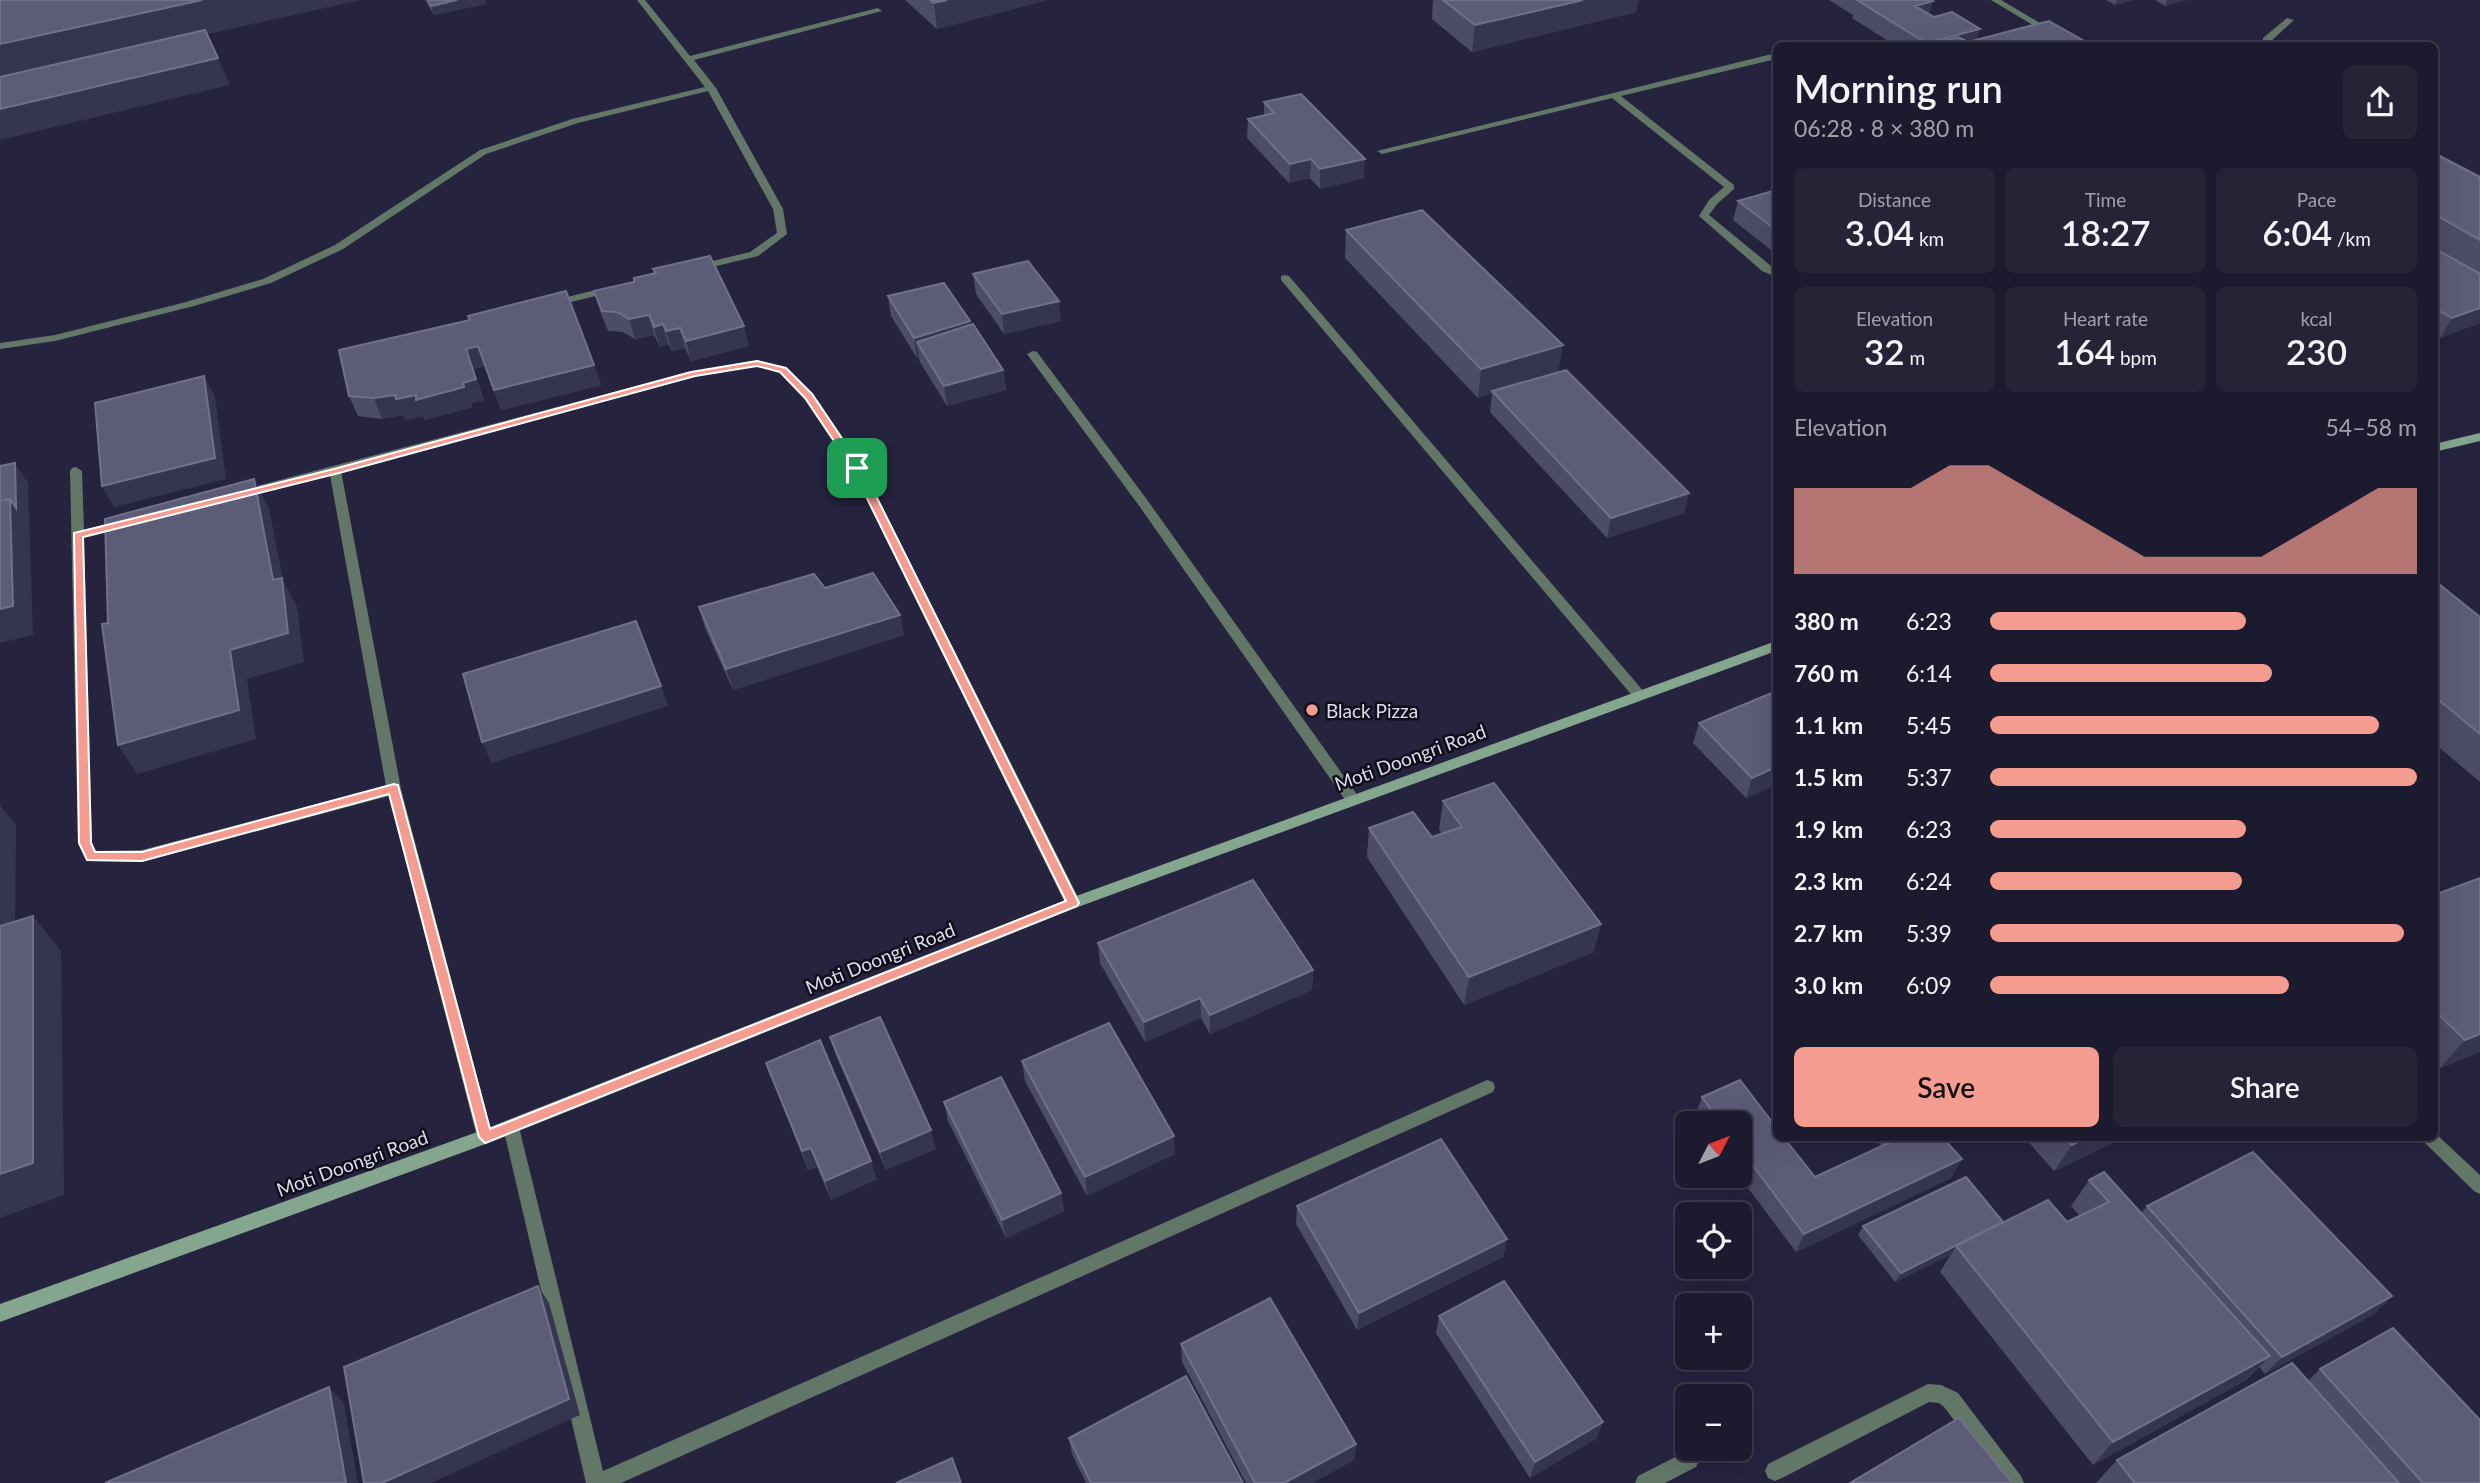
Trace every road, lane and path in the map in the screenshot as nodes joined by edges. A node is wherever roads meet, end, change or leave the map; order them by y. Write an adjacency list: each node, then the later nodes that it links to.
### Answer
1 (641, 0): 8 (street)
2 (1995, 0): 5 (street)
3 (878, 11): 8 (street)
4 (2290, 20): 6 (street)
5 (2046, 29)
6 (2266, 42)
7 (1773, 57): 10 (street)
8 (687, 59): 9 (street)
9 (711, 88): 12 (street); 17 (street)
10 (1614, 95): 11 (street); 13 (street)
11 (1382, 151)
12 (687, 271)
13 (1773, 272)
14 (1285, 278): 27 (street)
15 (621, 287): 16 (street)
16 (567, 300)
17 (0, 346)
18 (1033, 354): 29 (street)
19 (2480, 437): 20 (street)
20 (2438, 447)
21 (76, 471): 25 (street)
22 (335, 471): 23 (street); 28 (street); 30 (street)
23 (227, 498)
24 (132, 522): 25 (street)
25 (78, 535): 28 (street)
26 (1773, 647): 27 (street, Moti Doongri Road)
27 (1640, 696): 29 (street, Moti Doongri Road)
28 (394, 789): 33 (street)
29 (1353, 800): 30 (street, Moti Doongri Road)
30 (1073, 903): 32 (street, Moti Doongri Road)
31 (1487, 1087): 39 (street)
32 (511, 1127): 33 (street, Moti Doongri Road); 39 (street)
33 (485, 1137): 36 (street, Moti Doongri Road)
34 (2434, 1141): 35 (street)
35 (2480, 1186)
36 (0, 1313)
37 (1687, 1461): 40 (street)
38 (1775, 1471): 41 (street)
39 (598, 1483)
40 (1645, 1483)
41 (2014, 1483)

